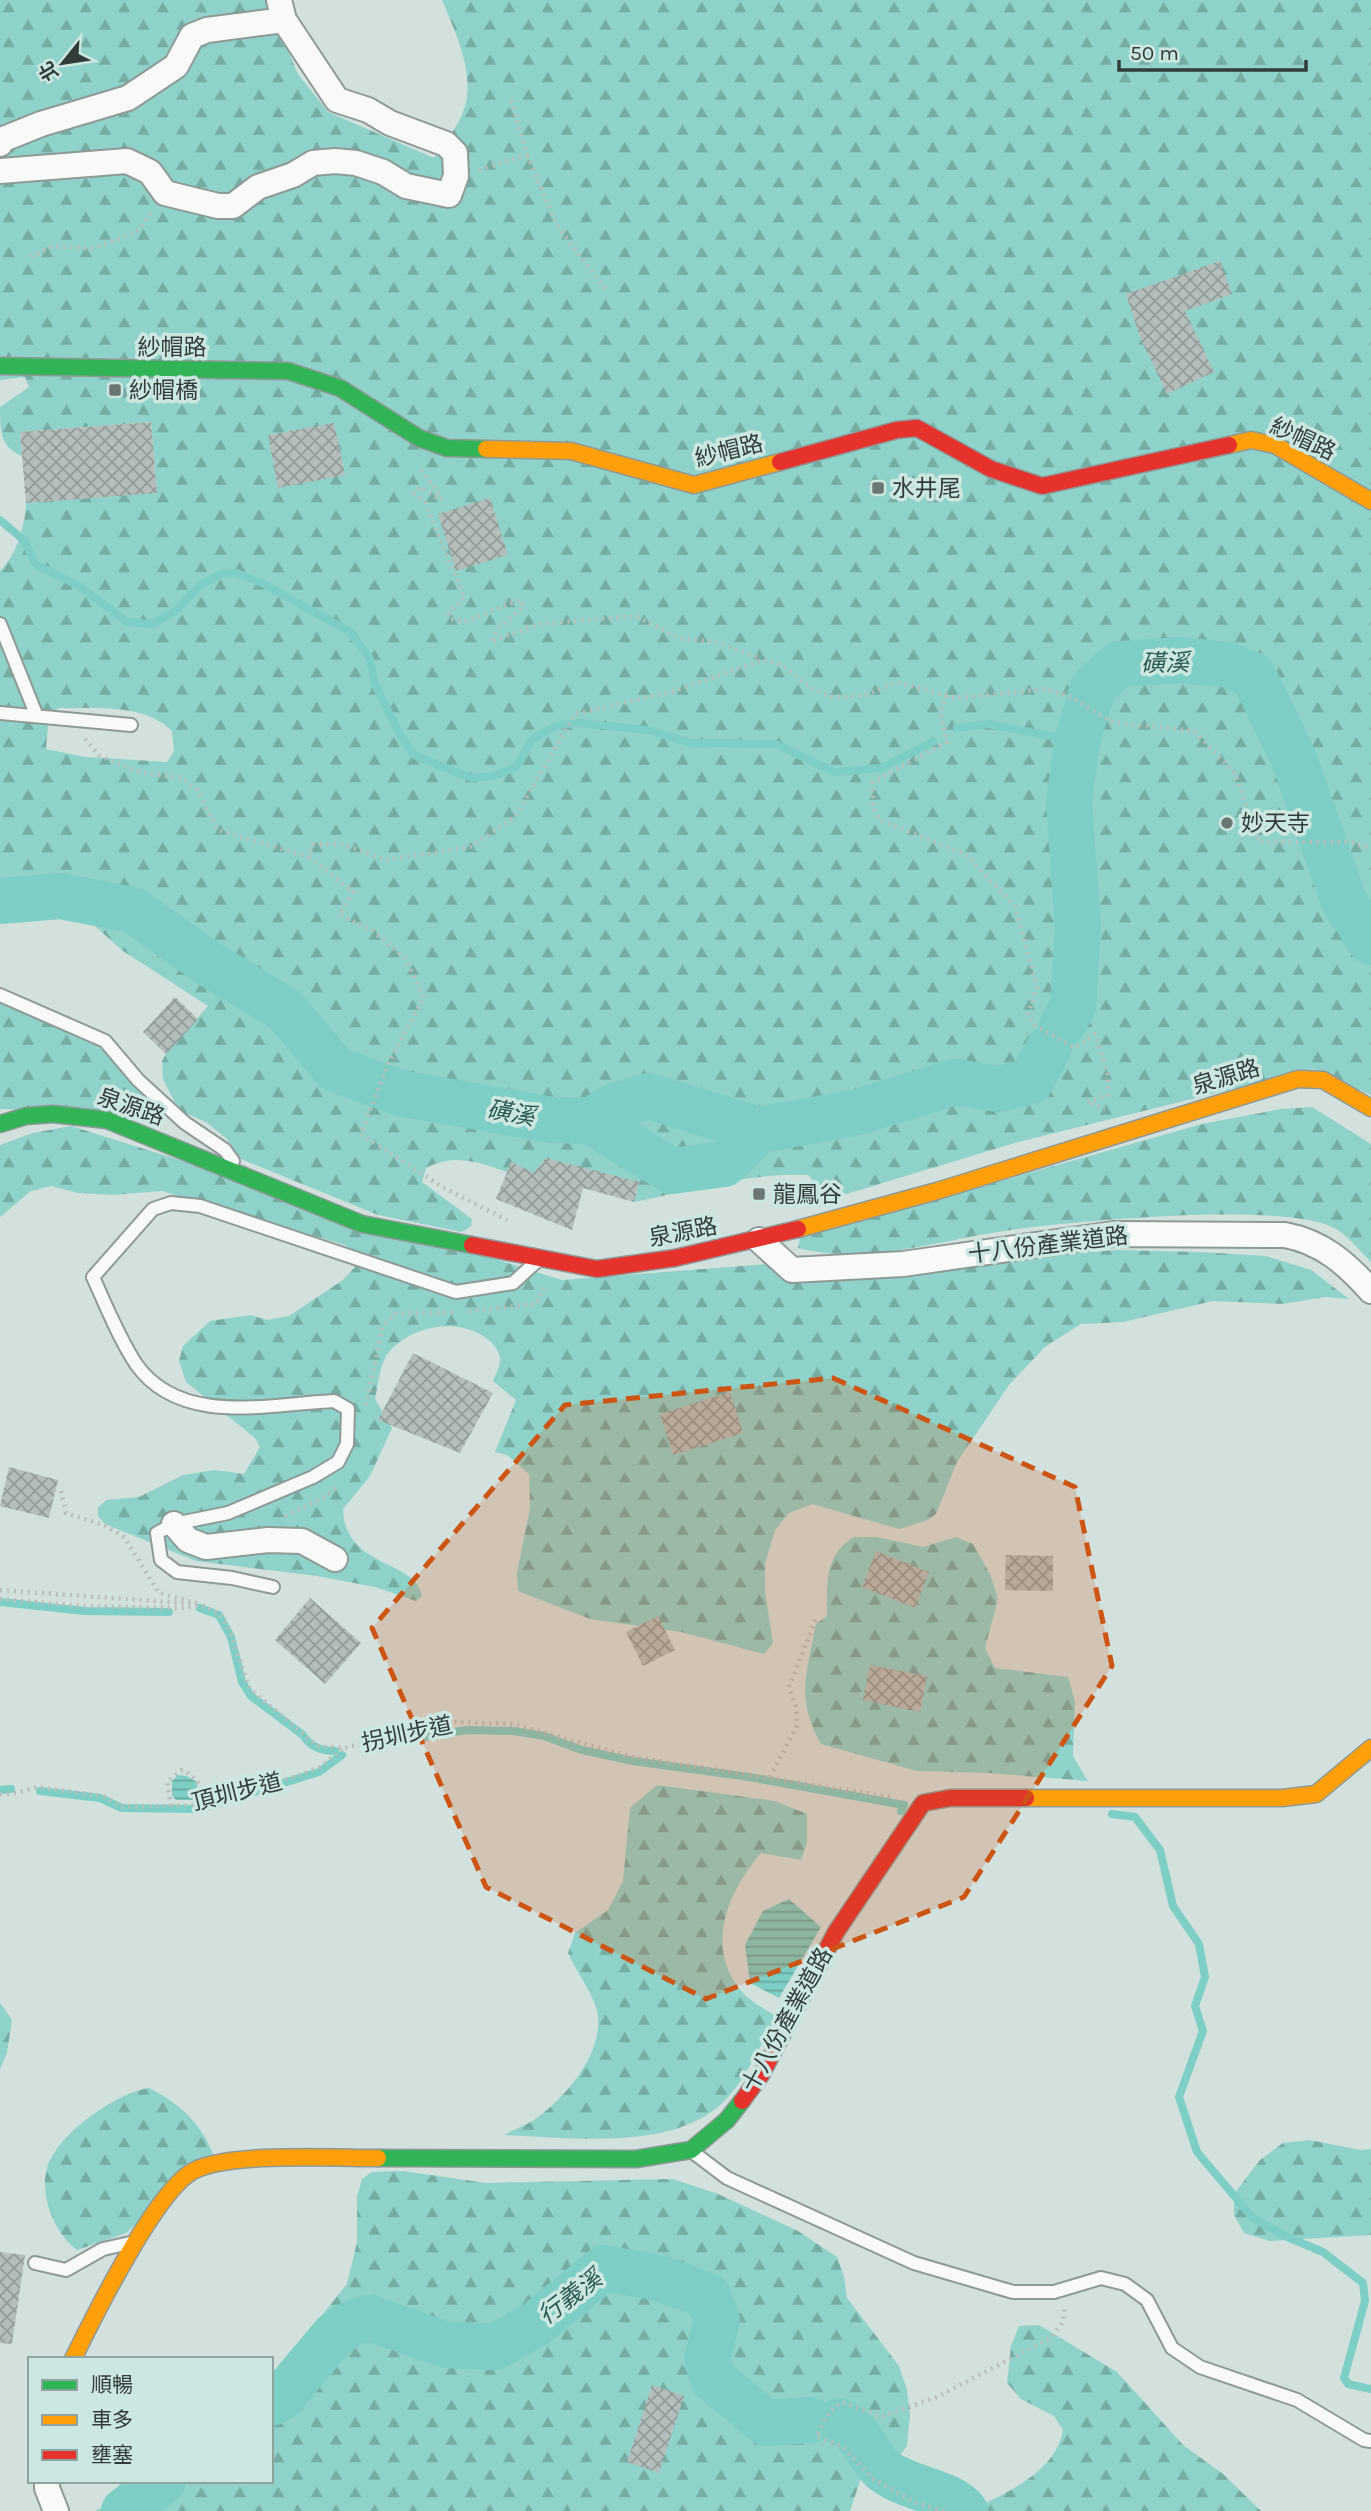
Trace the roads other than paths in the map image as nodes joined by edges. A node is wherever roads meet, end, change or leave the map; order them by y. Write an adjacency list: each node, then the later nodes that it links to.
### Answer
1 (281, 10): 2 (street); 3 (street)
2 (0, 144)
3 (0, 171)
4 (0, 366): 5 (street, 紗帽路)
5 (1371, 500)
6 (0, 624): 8 (lane)
7 (0, 713): 8 (lane)
8 (36, 715): 9 (lane)
9 (131, 725)
10 (0, 995): 13 (lane)
11 (1371, 1108): 14 (street, 泉源路)
12 (0, 1124): 13 (street, 泉源路)
13 (240, 1173): 15 (street, 泉源路)
14 (759, 1240): 15 (street, 泉源路); 16 (street, 十八份產業道路)
15 (541, 1257): 17 (lane)
16 (1371, 1291)
17 (174, 1524): 18 (street); 19 (lane)
18 (335, 1559)
19 (273, 1587)
20 (1371, 1748): 21 (street, 十八份產業道路)
21 (691, 2150): 22 (street); 25 (lane)
22 (137, 2241): 23 (lane); 24 (street)
23 (35, 2263)
24 (75, 2357)
25 (1371, 2441)
26 (47, 2483): 27 (street)
27 (56, 2511)

